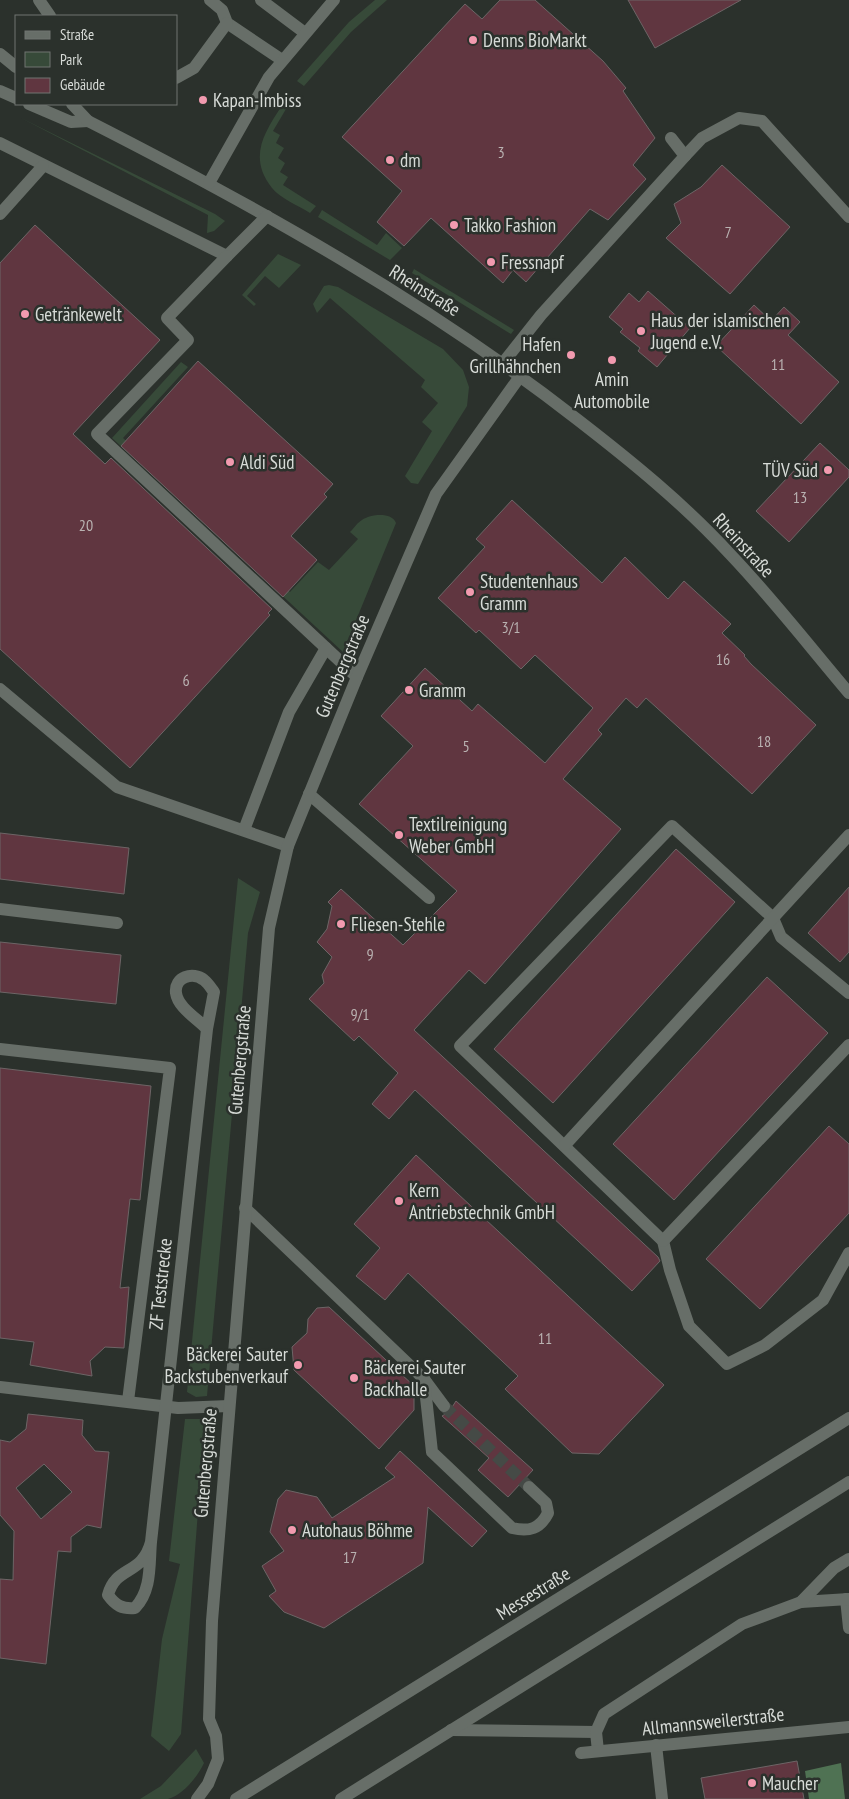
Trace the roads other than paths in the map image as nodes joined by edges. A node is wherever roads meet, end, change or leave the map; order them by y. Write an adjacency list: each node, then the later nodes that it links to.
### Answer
1 (39, 0): 5 (street)
2 (210, 0): 6 (street)
3 (261, 0): 7 (street)
4 (334, 0): 7 (street)
5 (49, 15)
6 (226, 22): 9 (street); 11 (street)
7 (305, 33): 9 (street)
8 (0, 54): 10 (street)
9 (282, 60): 21 (street)
10 (15, 66)
11 (178, 77)
12 (0, 91): 13 (street)
13 (15, 98)
14 (31, 105): 16 (street, Rheinstraße)
15 (73, 105): 16 (street, Rheinstraße)
16 (88, 121): 21 (street, Rheinstraße)
17 (672, 138): 19 (street)
18 (0, 143): 20 (street)
19 (685, 156): 24 (street); 26 (street)
20 (43, 166): 22 (street); 25 (street)
21 (209, 183): 23 (street, Rheinstraße)
22 (0, 214)
23 (267, 216): 25 (street); 26 (street, Rheinstraße)
24 (849, 217)
25 (227, 256): 28 (street)
26 (503, 363): 27 (street, Rheinstraße)
27 (521, 375): 29 (street, Gutenbergstraße); 31 (street, Rheinstraße)
28 (326, 648): 29 (street); 33 (street)
29 (357, 677): 32 (street, Gutenbergstraße)
30 (0, 689): 33 (street)
31 (849, 693)
32 (309, 794): 35 (street, Gutenbergstraße); 36 (street)
33 (244, 830): 35 (street)
34 (849, 835): 38 (street)
35 (288, 846): 45 (street, Gutenbergstraße)
36 (428, 898)
37 (0, 909): 39 (street)
38 (773, 918): 40 (street); 44 (street); 44 (street)
39 (117, 923)
40 (849, 993)
41 (207, 1029): 51 (street, ZF Teststrecke)
42 (849, 1045): 46 (street)
43 (0, 1049): 50 (street)
44 (564, 1145): 46 (street)
45 (245, 1208): 48 (street); 52 (street, Gutenbergstraße)
46 (663, 1241): 47 (street)
47 (849, 1253)
48 (424, 1379): 53 (street); 56 (street)
49 (0, 1387): 50 (street)
50 (128, 1401): 51 (street)
51 (166, 1406): 52 (street); 57 (street, ZF Teststrecke)
52 (229, 1406): 68 (street, Gutenbergstraße)
53 (444, 1406)
54 (849, 1418): 69 (street, Messestraße)
55 (849, 1482): 63 (street)
56 (529, 1487)
57 (151, 1542): 57 (street, ZF Teststrecke)
58 (849, 1559): 60 (street)
59 (848, 1599): 60 (street); 61 (street)
60 (801, 1602): 64 (street)
61 (849, 1628)
62 (849, 1727): 65 (street, Allmannsweilerstraße)
63 (451, 1730): 64 (street); 70 (street)
64 (596, 1732): 66 (street)
65 (656, 1745): 66 (street, Allmannsweilerstraße); 71 (street)
66 (598, 1751): 67 (street, Allmannsweilerstraße)
67 (581, 1753)
68 (198, 1799)
69 (236, 1799)
70 (341, 1799)
71 (662, 1799)

